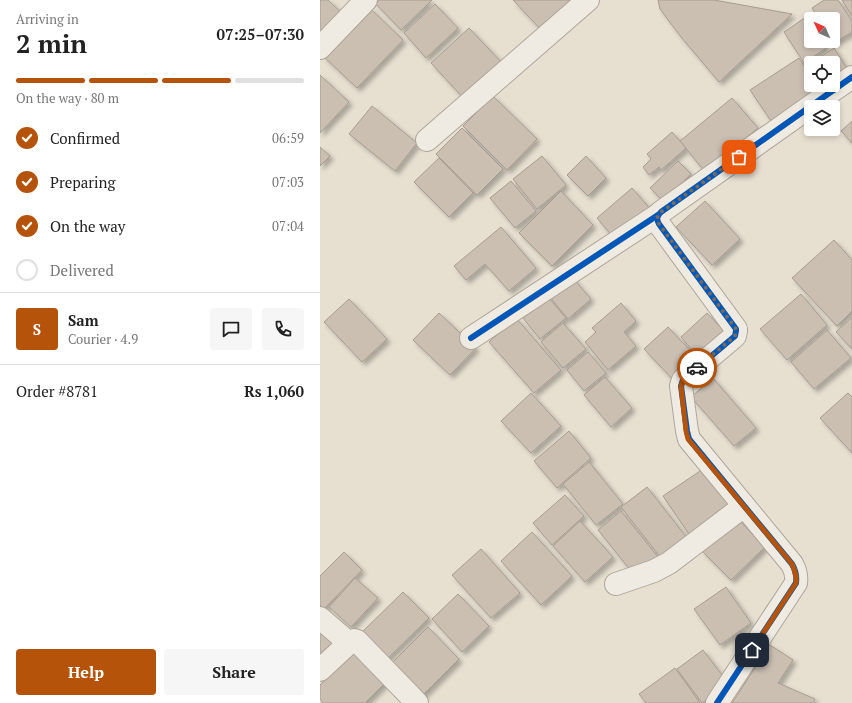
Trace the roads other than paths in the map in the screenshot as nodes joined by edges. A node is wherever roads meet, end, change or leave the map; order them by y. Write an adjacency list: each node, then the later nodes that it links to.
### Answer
1 (366, 0): 3 (street)
2 (588, 0): 5 (street)
3 (320, 48)
4 (852, 77): 6 (street)
5 (428, 140)
6 (658, 216): 7 (street); 8 (street)
7 (471, 338)
8 (744, 506): 9 (street); 14 (street)
9 (616, 584)
10 (320, 618): 11 (street)
11 (349, 643): 12 (street); 13 (street)
12 (320, 670)
13 (417, 703)
14 (717, 703)

